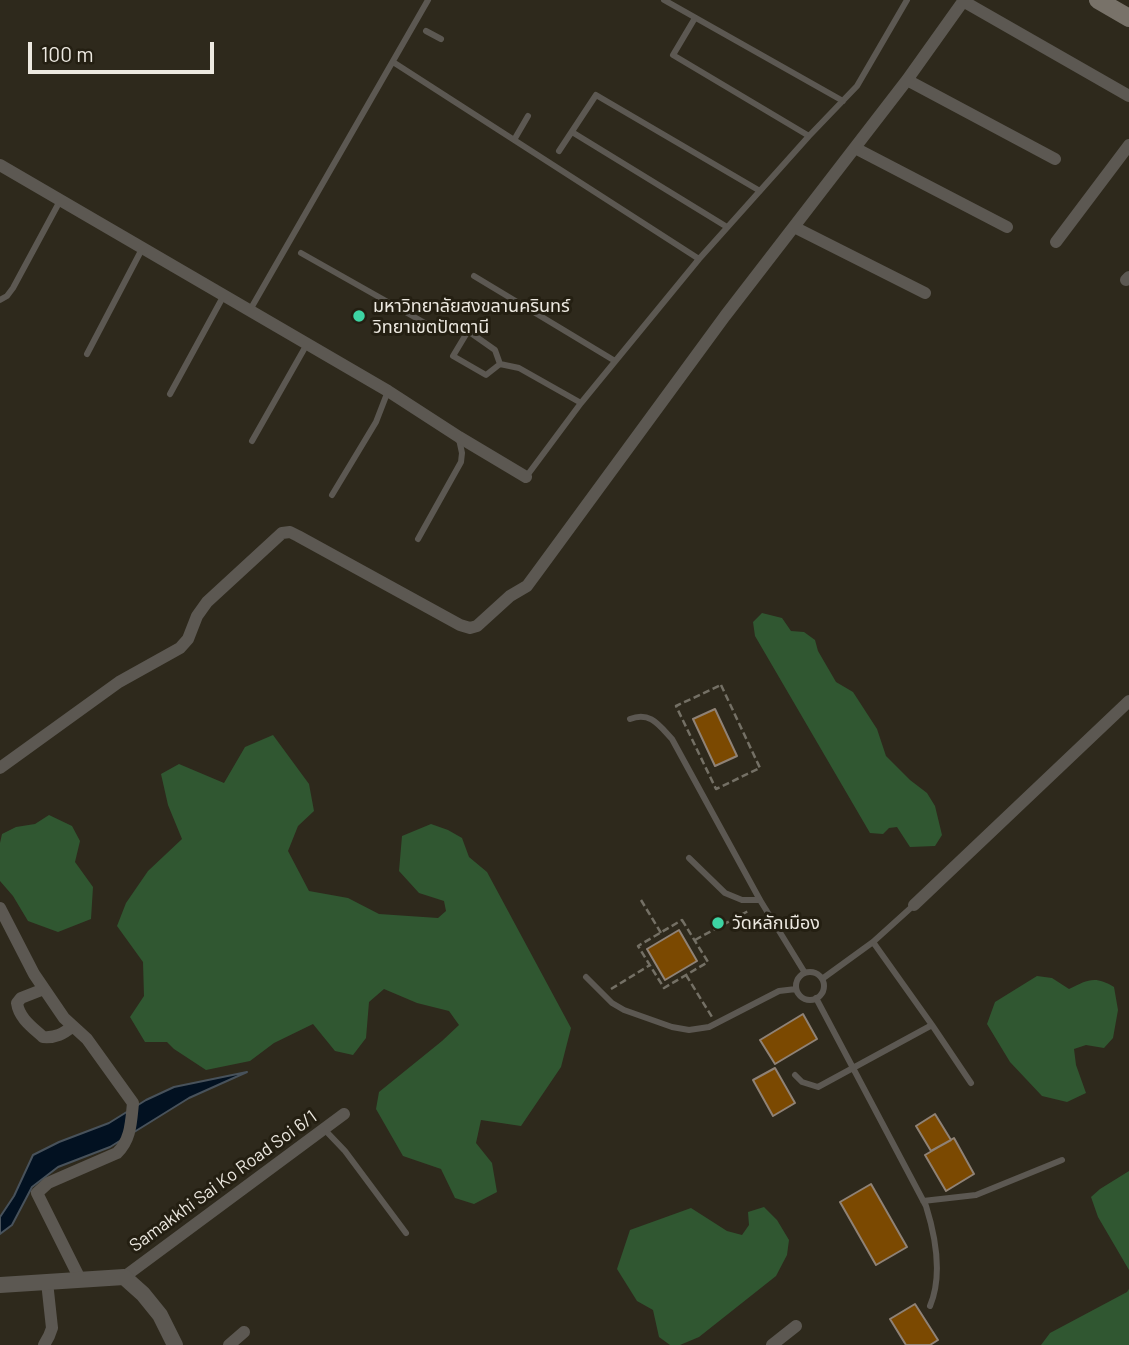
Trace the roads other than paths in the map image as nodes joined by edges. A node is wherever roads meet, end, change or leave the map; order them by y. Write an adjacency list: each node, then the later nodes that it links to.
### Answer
1 (428, 0): 12 (lane)
2 (664, 0): 7 (lane)
3 (685, 0): 7 (lane)
4 (907, 0): 15 (lane)
5 (963, 0): 13 (street); 14 (street)
6 (1098, 0): 9 (main road)
7 (679, 9): 8 (lane)
8 (695, 18): 15 (lane); 18 (lane)
9 (1129, 18)
10 (426, 31): 11 (lane)
11 (441, 39)
12 (393, 62): 19 (lane); 31 (lane)
13 (907, 80): 21 (street); 23 (street)
14 (1129, 96)
15 (843, 101): 18 (lane)
16 (528, 116): 19 (lane)
17 (572, 132): 22 (lane); 25 (lane); 27 (lane)
18 (809, 135): 25 (lane)
19 (514, 140): 33 (lane)
20 (1129, 145): 30 (street)
21 (855, 148): 28 (street); 29 (street)
22 (559, 151)
23 (1055, 159)
24 (0, 165): 26 (street)
25 (760, 191): 27 (lane)
26 (61, 199): 32 (street); 37 (lane)
27 (727, 227): 33 (lane)
28 (794, 227): 35 (street); 54 (street)
29 (1007, 227)
30 (1056, 242)
31 (287, 245): 38 (lane); 39 (lane)
32 (143, 247): 36 (street); 41 (lane)
33 (699, 259): 42 (lane)
34 (474, 276): 42 (lane)
35 (925, 293)
36 (224, 295): 38 (street); 45 (lane)
37 (0, 300)
38 (250, 310): 40 (street)
39 (432, 327)
40 (307, 344): 44 (street); 48 (lane)
41 (86, 354)
42 (615, 361): 46 (lane)
43 (500, 364): 43 (lane); 46 (lane)
44 (388, 391): 47 (street); 50 (lane)
45 (170, 394)
46 (581, 403): 49 (lane)
47 (459, 438): 49 (street); 51 (lane)
48 (252, 441)
49 (526, 477)
50 (332, 495)
51 (418, 539)
52 (1129, 701): 57 (street)
53 (630, 719): 56 (lane)
54 (0, 768)
55 (689, 858): 56 (lane)
56 (761, 901): 60 (lane)
57 (914, 905): 59 (lane)
58 (0, 908): 63 (street)
59 (873, 943): 62 (lane); 66 (lane)
60 (805, 973): 62 (lane); 64 (lane)
61 (586, 976): 64 (lane)
62 (822, 979): 65 (lane)
63 (44, 989): 67 (street); 67 (street)
64 (796, 989): 65 (lane)
65 (816, 999): 68 (lane)
66 (932, 1025): 68 (lane); 70 (lane)
67 (73, 1026): 77 (street)
68 (852, 1068): 69 (lane); 74 (lane)
69 (795, 1074)
70 (971, 1083)
71 (344, 1114): 72 (street, Samakkhi Sai Ko Road Soi 6/1)
72 (324, 1129): 75 (lane); 76 (street, Samakkhi Sai Ko Road Soi 6/1)
73 (1062, 1160): 74 (lane)
74 (923, 1201): 80 (lane)
75 (407, 1233)
76 (124, 1277): 77 (street); 84 (street)
77 (81, 1281): 78 (street)
78 (47, 1282): 79 (street); 83 (street)
79 (0, 1285)
80 (930, 1307)
81 (796, 1325): 86 (street)
82 (244, 1332): 85 (street)
83 (44, 1345)
84 (175, 1345)
85 (229, 1345)
86 (772, 1345)

